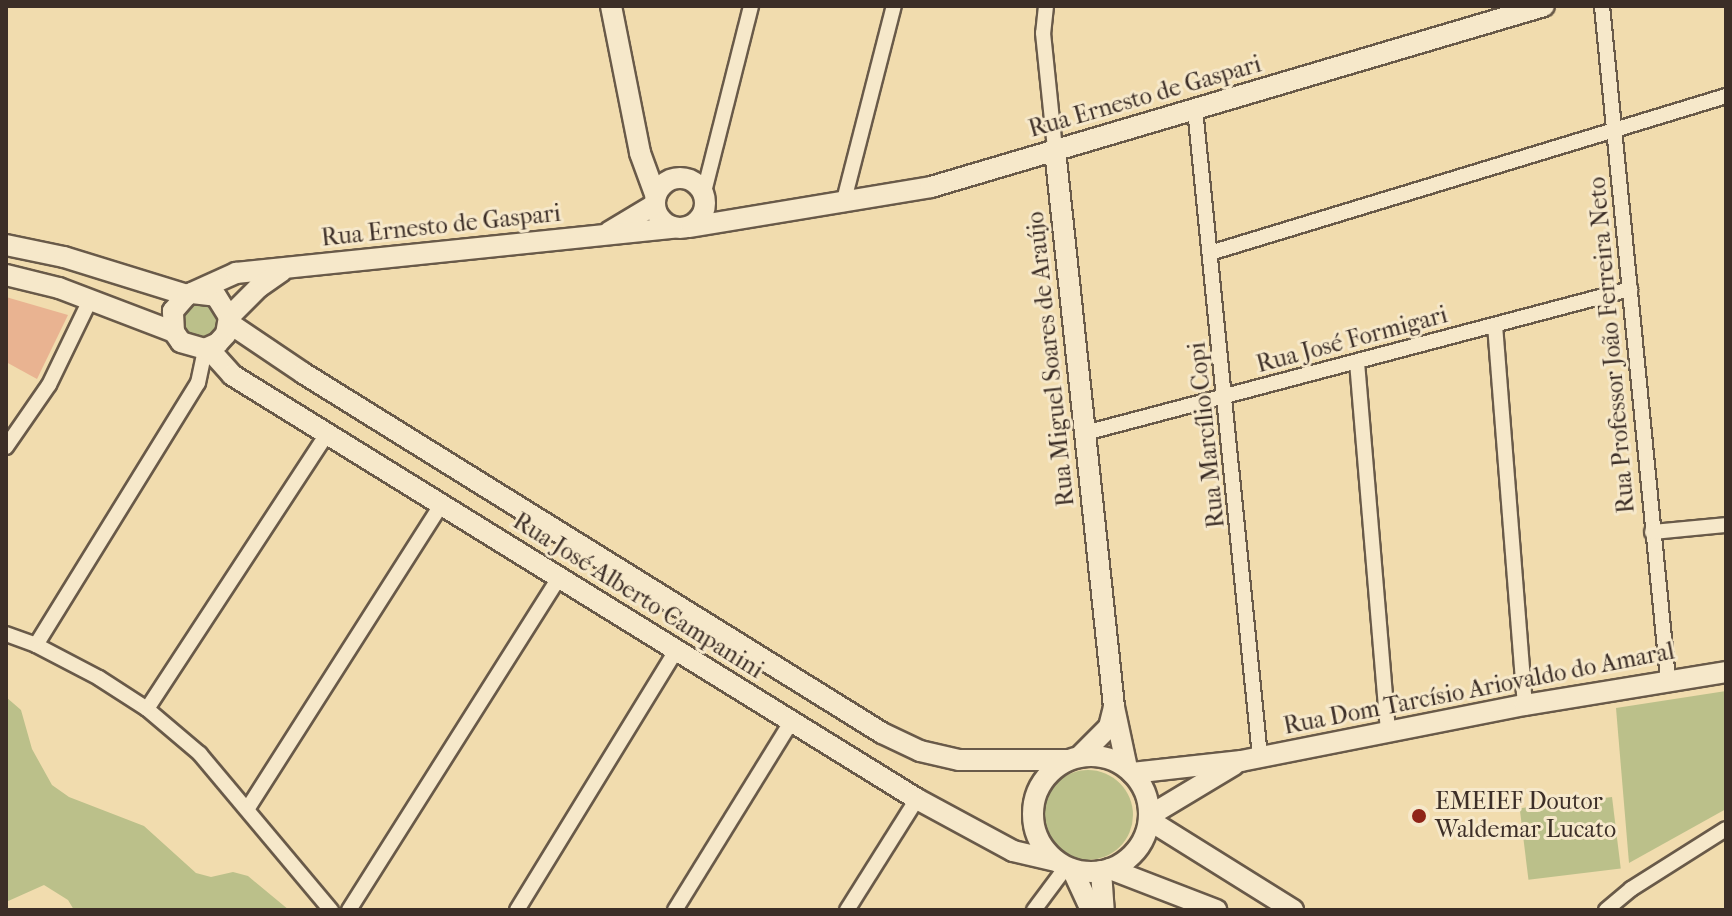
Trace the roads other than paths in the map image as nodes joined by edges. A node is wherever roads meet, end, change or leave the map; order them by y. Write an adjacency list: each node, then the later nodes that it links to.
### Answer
1 (751, 6): 11 (street)
2 (894, 6): 13 (street)
3 (1046, 6): 10 (street, Rua Miguel Soares de Araújo)
4 (1544, 6): 8 (street, Rua Ernesto de Gaspari)
5 (1602, 6): 9 (street, Rua Professor João Ferreira Neto)
6 (612, 9): 12 (street)
7 (1726, 96): 9 (street)
8 (1195, 109): 10 (street, Rua Ernesto de Gaspari); 18 (street, Rua Marcílio Copi)
9 (1614, 130): 18 (street); 21 (street, Rua Professor João Ferreira Neto)
10 (1055, 150): 13 (street, Rua Ernesto de Gaspari); 30 (street, Rua Miguel Soares de Araújo)
11 (702, 192): 12 (street); 14 (street, Rua Ernesto de Gaspari); 15 (street)
12 (659, 193): 15 (street); 16 (street, Rua Ernesto de Gaspari)
13 (843, 204): 14 (street, Rua Ernesto de Gaspari)
14 (757, 219): 15 (street, Rua Ernesto de Gaspari)
15 (681, 228): 16 (street, Rua Ernesto de Gaspari)
16 (602, 236): 19 (street, Rua Ernesto de Gaspari)
17 (6, 245): 22 (street)
18 (1210, 253): 29 (street, Rua Marcílio Copi)
19 (285, 268): 22 (street, Rua Ernesto de Gaspari); 24 (street)
20 (6, 275): 23 (street)
21 (1630, 289): 25 (street, Rua José Formigari); 35 (street, Rua Professor João Ferreira Neto)
22 (190, 294): 24 (street); 26 (street)
23 (90, 300): 26 (street); 32 (street)
24 (229, 320): 27 (street); 47 (street, Rua José Alberto Campanini)
25 (1495, 325): 28 (street, Rua José Formigari); 42 (street)
26 (174, 332): 27 (street)
27 (207, 349): 31 (street, Rua José Alberto Campanini); 38 (street)
28 (1357, 362): 29 (street, Rua José Formigari); 46 (street)
29 (1226, 396): 30 (street, Rua José Formigari); 48 (street, Rua Marcílio Copi)
30 (1085, 433): 43 (street, Rua Miguel Soares de Araújo)
31 (327, 434): 33 (street, Rua José Alberto Campanini); 44 (street)
32 (6, 447)
33 (441, 505): 36 (street, Rua José Alberto Campanini); 51 (street)
34 (1726, 525): 35 (street)
35 (1652, 532): 41 (street, Rua Professor João Ferreira Neto)
36 (559, 578): 39 (street, Rua José Alberto Campanini); 57 (street)
37 (6, 634): 38 (street)
38 (36, 645): 44 (street)
39 (676, 651): 45 (street, Rua José Alberto Campanini); 58 (street)
40 (1726, 672): 41 (street, Rua Dom Tarcísio Ariovaldo do Amaral)
41 (1668, 679): 42 (street, Rua Dom Tarcísio Ariovaldo do Amaral)
42 (1525, 705): 46 (street, Rua Dom Tarcísio Ariovaldo do Amaral)
43 (1114, 707): 47 (street); 49 (street, Rua Miguel Soares de Araújo)
44 (147, 709): 51 (street)
45 (791, 722): 50 (street, Rua José Alberto Campanini); 59 (street)
46 (1388, 731): 48 (street, Rua Dom Tarcísio Ariovaldo do Amaral)
47 (1074, 759): 49 (street); 54 (street)
48 (1250, 759): 49 (street, Rua Dom Tarcísio Ariovaldo do Amaral); 52 (street, Rua Dom Tarcísio Ariovaldo do Amaral)
49 (1130, 771): 52 (street)
50 (917, 799): 54 (street, Rua José Alberto Campanini); 60 (street)
51 (248, 808): 56 (street)
52 (1149, 818): 55 (street); 65 (street)
53 (1726, 829): 66 (street)
54 (1065, 866): 55 (street); 61 (street); 62 (street)
55 (1106, 870): 63 (street); 64 (street)
56 (331, 910)
57 (349, 910)
58 (517, 910)
59 (675, 910)
60 (847, 910)
61 (1034, 910)
62 (1091, 910)
63 (1104, 910)
64 (1216, 910)
65 (1293, 910)
66 (1606, 910)

